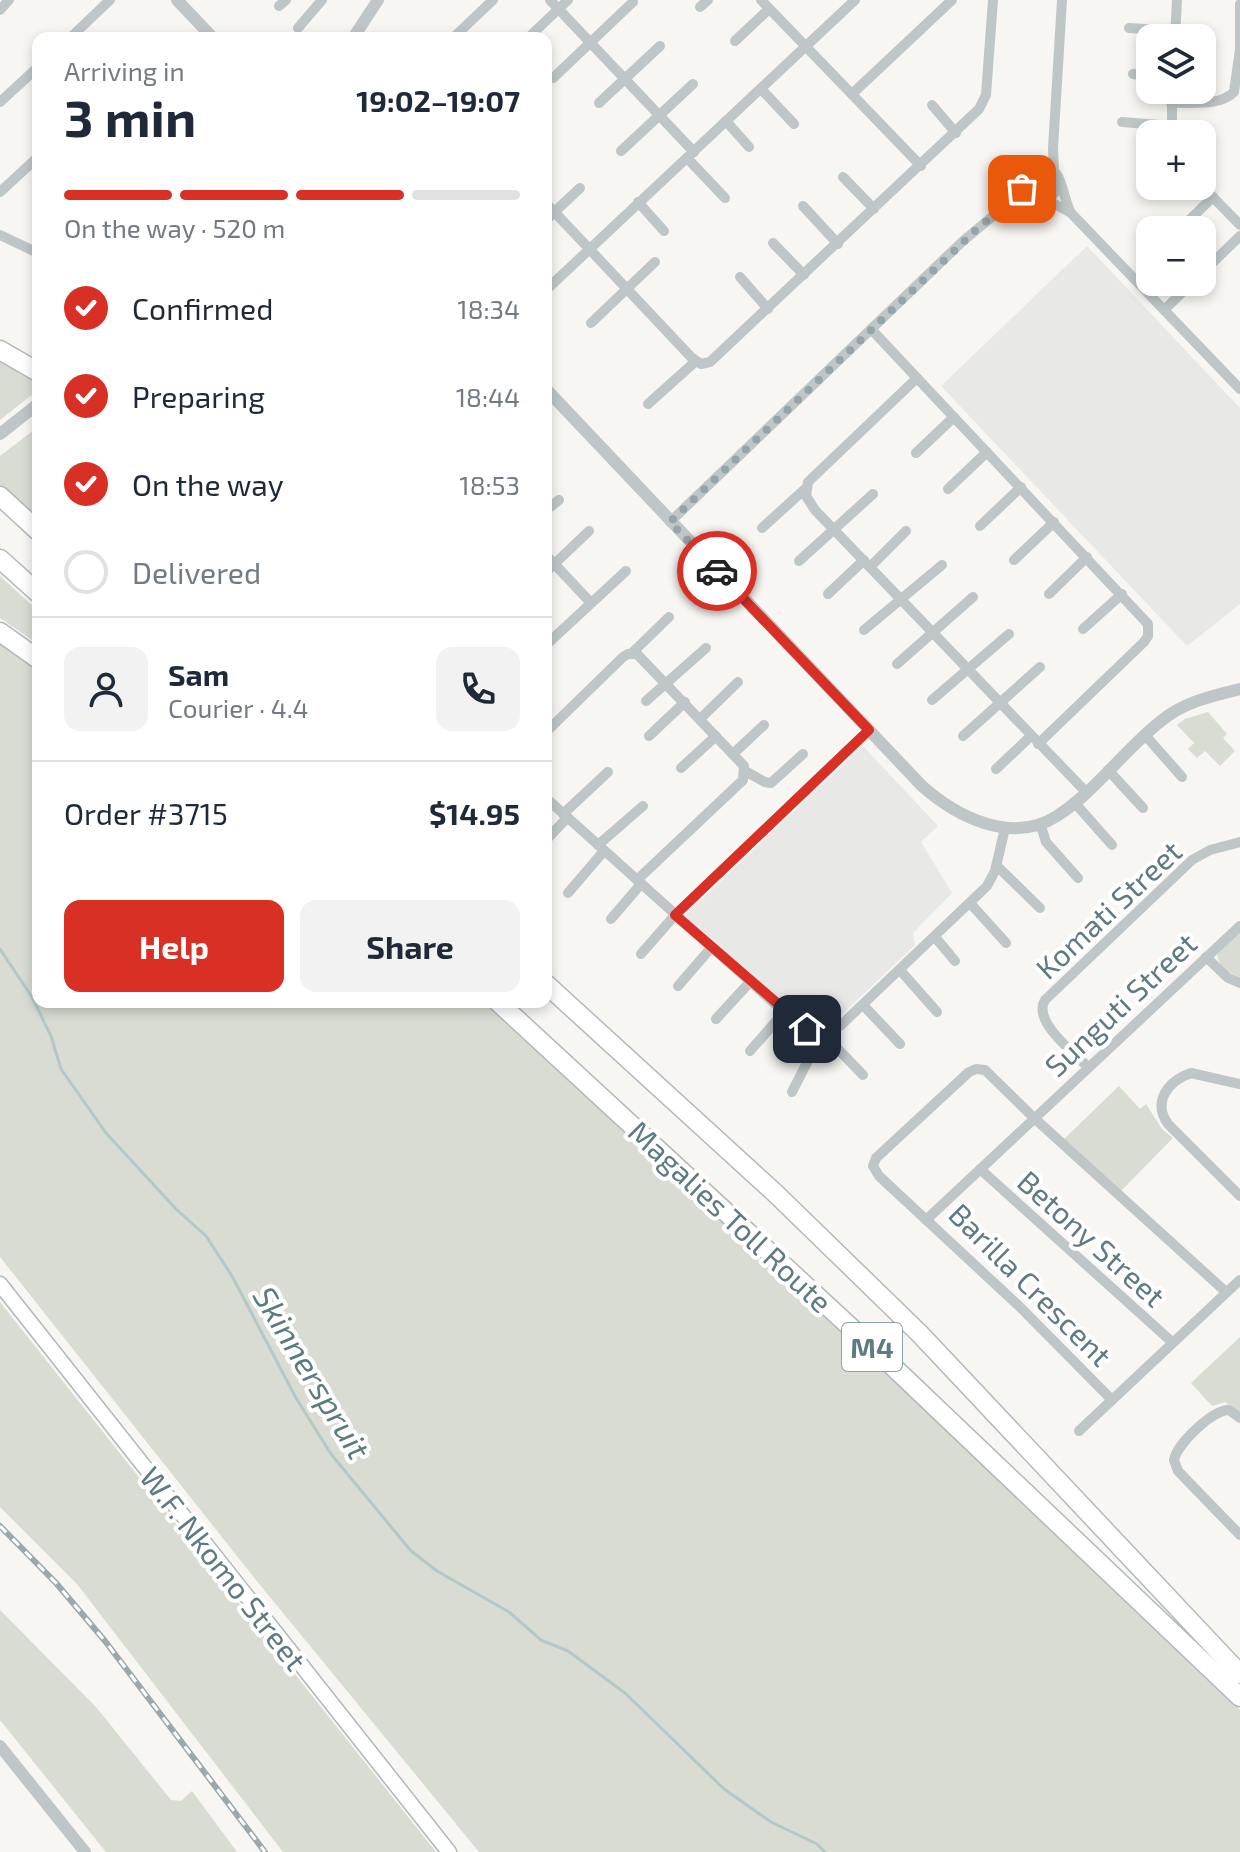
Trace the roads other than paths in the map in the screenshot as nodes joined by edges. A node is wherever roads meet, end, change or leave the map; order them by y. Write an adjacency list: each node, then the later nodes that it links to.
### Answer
1 (9, 0): 20 (street)
2 (110, 0): 25 (street)
3 (177, 0): 26 (street)
4 (322, 0): 22 (street)
5 (378, 0): 27 (street)
6 (385, 0): 28 (street)
7 (493, 0): 29 (street)
8 (550, 0): 18 (street)
9 (568, 0): 18 (street)
10 (761, 0): 19 (street)
11 (952, 0): 43 (street)
12 (993, 0): 53 (street)
13 (1062, 0): 55 (street)
14 (1177, 0): 21 (street)
15 (852, 1): 34 (street)
16 (633, 2): 32 (street)
17 (1240, 4): 35 (street)
18 (558, 9): 30 (street); 32 (street)
19 (769, 9): 31 (street); 34 (street)
20 (0, 10)
21 (1176, 24)
22 (298, 28)
23 (1129, 28): 24 (street)
24 (1136, 29)
25 (76, 32)
26 (207, 32)
27 (357, 32)
28 (366, 32)
29 (459, 32)
30 (534, 32)
31 (735, 41)
32 (590, 43): 39 (street); 40 (street)
33 (660, 46): 40 (street)
34 (806, 46): 42 (street); 43 (street)
35 (1240, 49): 44 (street)
36 (32, 73): 45 (street)
37 (1133, 74): 38 (street)
38 (1136, 74)
39 (553, 78)
40 (625, 79): 46 (street); 48 (street)
41 (693, 84): 48 (street)
42 (761, 89): 49 (street); 51 (street)
43 (852, 94): 59 (street)
44 (1216, 101)
45 (0, 102)
46 (599, 103)
47 (932, 105): 53 (street)
48 (660, 115): 56 (street); 57 (street)
49 (726, 121): 54 (street); 57 (street)
50 (1122, 122): 52 (street)
51 (794, 124)
52 (1136, 124)
53 (956, 133): 59 (street)
54 (749, 147)
55 (1053, 148): 60 (street); 61 (street)
56 (621, 151)
57 (690, 155): 68 (street); 72 (street)
58 (32, 163): 66 (street)
59 (921, 166): 74 (street)
60 (1038, 167): 61 (street); 63 (street)
61 (1054, 170): 64 (street)
62 (843, 177): 74 (street)
63 (1028, 183): 67 (street); 71 (street)
64 (1060, 187): 67 (street); 75 (street)
65 (580, 188): 76 (street)
66 (0, 192)
67 (1040, 197): 71 (street); 75 (street)
68 (725, 198)
69 (1210, 200): 77 (street)
70 (1216, 200): 79 (street)
71 (1011, 201): 97 (street)
72 (638, 202): 80 (street); 86 (street)
73 (803, 206): 84 (street)
74 (874, 209): 84 (street)
75 (1071, 213): 95 (street)
76 (552, 214)
77 (1193, 216)
78 (552, 218): 86 (street)
79 (1240, 225)
80 (664, 231)
81 (0, 235): 85 (street)
82 (1240, 236): 87 (street)
83 (773, 243): 89 (street)
84 (838, 244): 89 (street)
85 (32, 247)
86 (589, 248): 91 (street); 92 (street)
87 (1216, 259)
88 (655, 262): 92 (street)
89 (804, 275): 94 (street)
90 (740, 277): 94 (street)
91 (552, 284)
92 (627, 289): 96 (street); 99 (street)
93 (1178, 296): 95 (street)
94 (768, 309): 99 (street)
95 (1164, 310): 102 (street)
96 (591, 323)
97 (871, 329): 101 (street); 118 (street)
98 (0, 350): 100 (highway)
99 (696, 361): 104 (street)
100 (32, 369)
101 (917, 378): 106 (street); 112 (street)
102 (1240, 389)
103 (552, 395): 118 (street)
104 (648, 404)
105 (32, 410): 108 (street)
106 (954, 417): 109 (street); 110 (street)
107 (32, 418): 108 (street)
108 (1, 440)
109 (987, 452): 111 (street); 113 (street)
110 (916, 453)
111 (1021, 487): 119 (street); 121 (street)
112 (805, 489): 122 (street); 123 (street)
113 (948, 489)
114 (873, 494): 123 (street)
115 (0, 496): 120 (highway)
116 (559, 500): 117 (street)
117 (552, 505)
118 (670, 522): 165 (street)
119 (1054, 522): 126 (street); 128 (street)
120 (32, 525)
121 (980, 526)
122 (762, 528)
123 (835, 530): 129 (street); 130 (street)
124 (589, 531): 132 (street)
125 (906, 531): 130 (street)
126 (1087, 557): 137 (street); 138 (street)
127 (0, 559): 135 (highway)
128 (1014, 560)
129 (799, 561)
130 (867, 564): 136 (street); 140 (street)
131 (942, 565): 140 (street)
132 (552, 566)
133 (552, 570): 141 (street)
134 (626, 571): 141 (street)
135 (32, 588)
136 (828, 594)
137 (1049, 594)
138 (1122, 594): 143 (street); 170 (street)
139 (973, 597): 146 (street)
140 (901, 600): 144 (street); 146 (street)
141 (591, 603): 148 (street)
142 (669, 617): 150 (street)
143 (1083, 629)
144 (864, 630)
145 (0, 632): 151 (highway)
146 (933, 633): 152 (street); 154 (street)
147 (1009, 634): 154 (street)
148 (552, 639)
149 (706, 648): 156 (street)
150 (632, 653): 156 (street); 164 (street)
151 (32, 655)
152 (897, 664)
153 (1040, 667): 161 (street)
154 (967, 669): 158 (street); 161 (street)
155 (738, 682): 162 (street)
156 (667, 683): 159 (street); 160 (street)
157 (1240, 689): 166 (street)
158 (932, 700)
159 (646, 701)
160 (685, 702): 162 (street); 167 (street)
161 (999, 703): 169 (street); 170 (street)
162 (700, 719): 168 (street)
163 (764, 725): 171 (street)
164 (552, 726)
165 (869, 730): 186 (street); 197 (street)
166 (1145, 735): 175 (street); 178 (street)
167 (649, 736)
168 (716, 736): 171 (street); 173 (street)
169 (963, 736)
170 (1035, 740): 174 (street); 179 (street)
171 (733, 754): 176 (street)
172 (803, 754): 176 (street)
173 (681, 768)
174 (996, 769)
175 (1108, 770): 179 (street); 183 (street)
176 (745, 771): 193 (street)
177 (608, 772): 184 (street)
178 (1182, 777)
179 (1086, 792): 180 (street)
180 (1074, 802): 185 (street); 189 (street)
181 (552, 804): 184 (street)
182 (643, 806): 190 (street)
183 (1143, 808)
184 (565, 816): 187 (street); 190 (street)
185 (1040, 823): 186 (street); 192 (street)
186 (1005, 828): 191 (street)
187 (552, 832)
188 (1240, 842): 219 (street, Komati Street)
189 (1112, 845)
190 (601, 848): 193 (street); 194 (street)
191 (997, 866): 195 (street); 196 (street)
192 (1078, 878)
193 (639, 882): 197 (street); 198 (street)
194 (568, 893)
195 (970, 903): 200 (street); 201 (street)
196 (1040, 908)
197 (675, 915): 202 (street); 203 (street)
198 (611, 919)
199 (1240, 926): 204 (street, Sunguti Street)
200 (935, 937): 205 (street); 206 (street)
201 (1006, 943)
202 (711, 948): 207 (street); 209 (street)
203 (641, 954)
204 (1206, 957): 208 (street); 219 (street, Sunguti Street)
205 (955, 961)
206 (900, 970): 211 (street); 214 (street)
207 (750, 982): 213 (street); 215 (street)
208 (1240, 983)
209 (678, 986)
210 (552, 988): 235 (highway, Magalies Toll Route / M4)
211 (863, 1005): 216 (street); 217 (street)
212 (503, 1008): 236 (highway, Magalies Toll Route / M4)
213 (785, 1011): 216 (street); 218 (street)
214 (937, 1012)
215 (716, 1019)
216 (824, 1033): 220 (street); 222 (street)
217 (900, 1044)
218 (750, 1051)
219 (1087, 1066): 223 (street, Sunguti Street)
220 (863, 1075)
221 (1240, 1084): 225 (street)
222 (792, 1092)
223 (1033, 1117): 224 (street, Barilla Crescent); 226 (street); 229 (street)
224 (980, 1169): 226 (street, Barilla Crescent); 230 (street, Betony Street)
225 (1240, 1196)
226 (926, 1220): 231 (street, Barilla Crescent)
227 (1240, 1280): 229 (street)
228 (0, 1284): 239 (main road, W.F. Nkomo Street)
229 (1226, 1292): 230 (street)
230 (1172, 1342): 231 (street)
231 (1112, 1400): 233 (street)
232 (1240, 1418): 234 (street)
233 (1079, 1431)
234 (1240, 1535)
235 (1240, 1674)
236 (1240, 1697)
237 (0, 1746): 238 (street)
238 (85, 1852)
239 (449, 1852)

